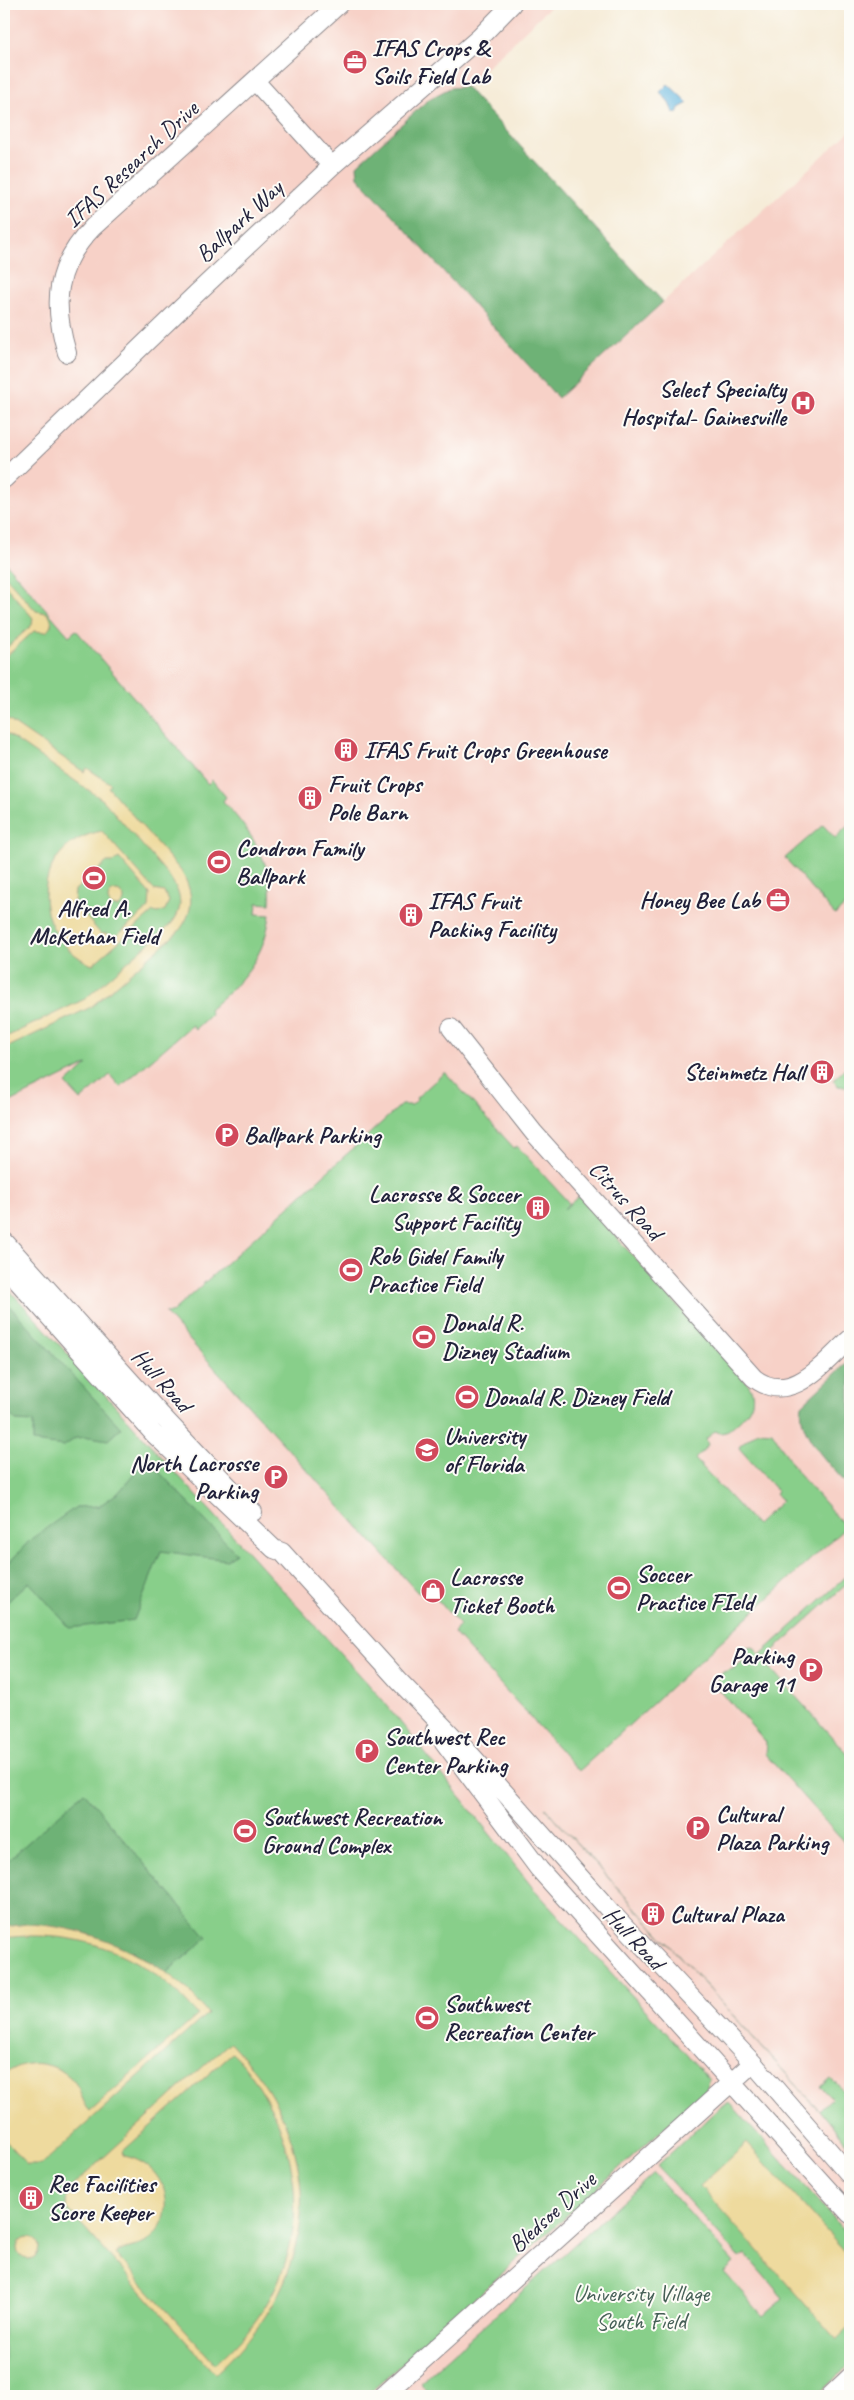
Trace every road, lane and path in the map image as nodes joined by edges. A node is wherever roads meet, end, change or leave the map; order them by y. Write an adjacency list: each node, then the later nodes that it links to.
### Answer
1 (339, 4): 3 (street, IFAS Research Drive)
2 (512, 4): 4 (street, Ballpark Way)
3 (256, 82): 4 (street); 5 (street, IFAS Research Drive)
4 (332, 166): 6 (street, Ballpark Way)
5 (67, 353)
6 (4, 479)
7 (451, 1028): 10 (street, Citrus Road)
8 (4, 1240): 11 (street, Hull Road)
9 (4, 1266): 11 (street, Hull Road)
10 (850, 1339)
11 (282, 1552): 12 (street, Hull Road)
12 (399, 1681): 13 (street, Hull Road); 14 (street, Hull Road)
13 (753, 2064): 14 (street, Bledsoe Drive); 15 (street, Hull Road)
14 (733, 2081): 16 (street, Hull Road); 18 (street, Bledsoe Drive)
15 (850, 2175)
16 (850, 2214)
17 (850, 2377): 19 (street)
18 (383, 2396)
19 (830, 2396)

